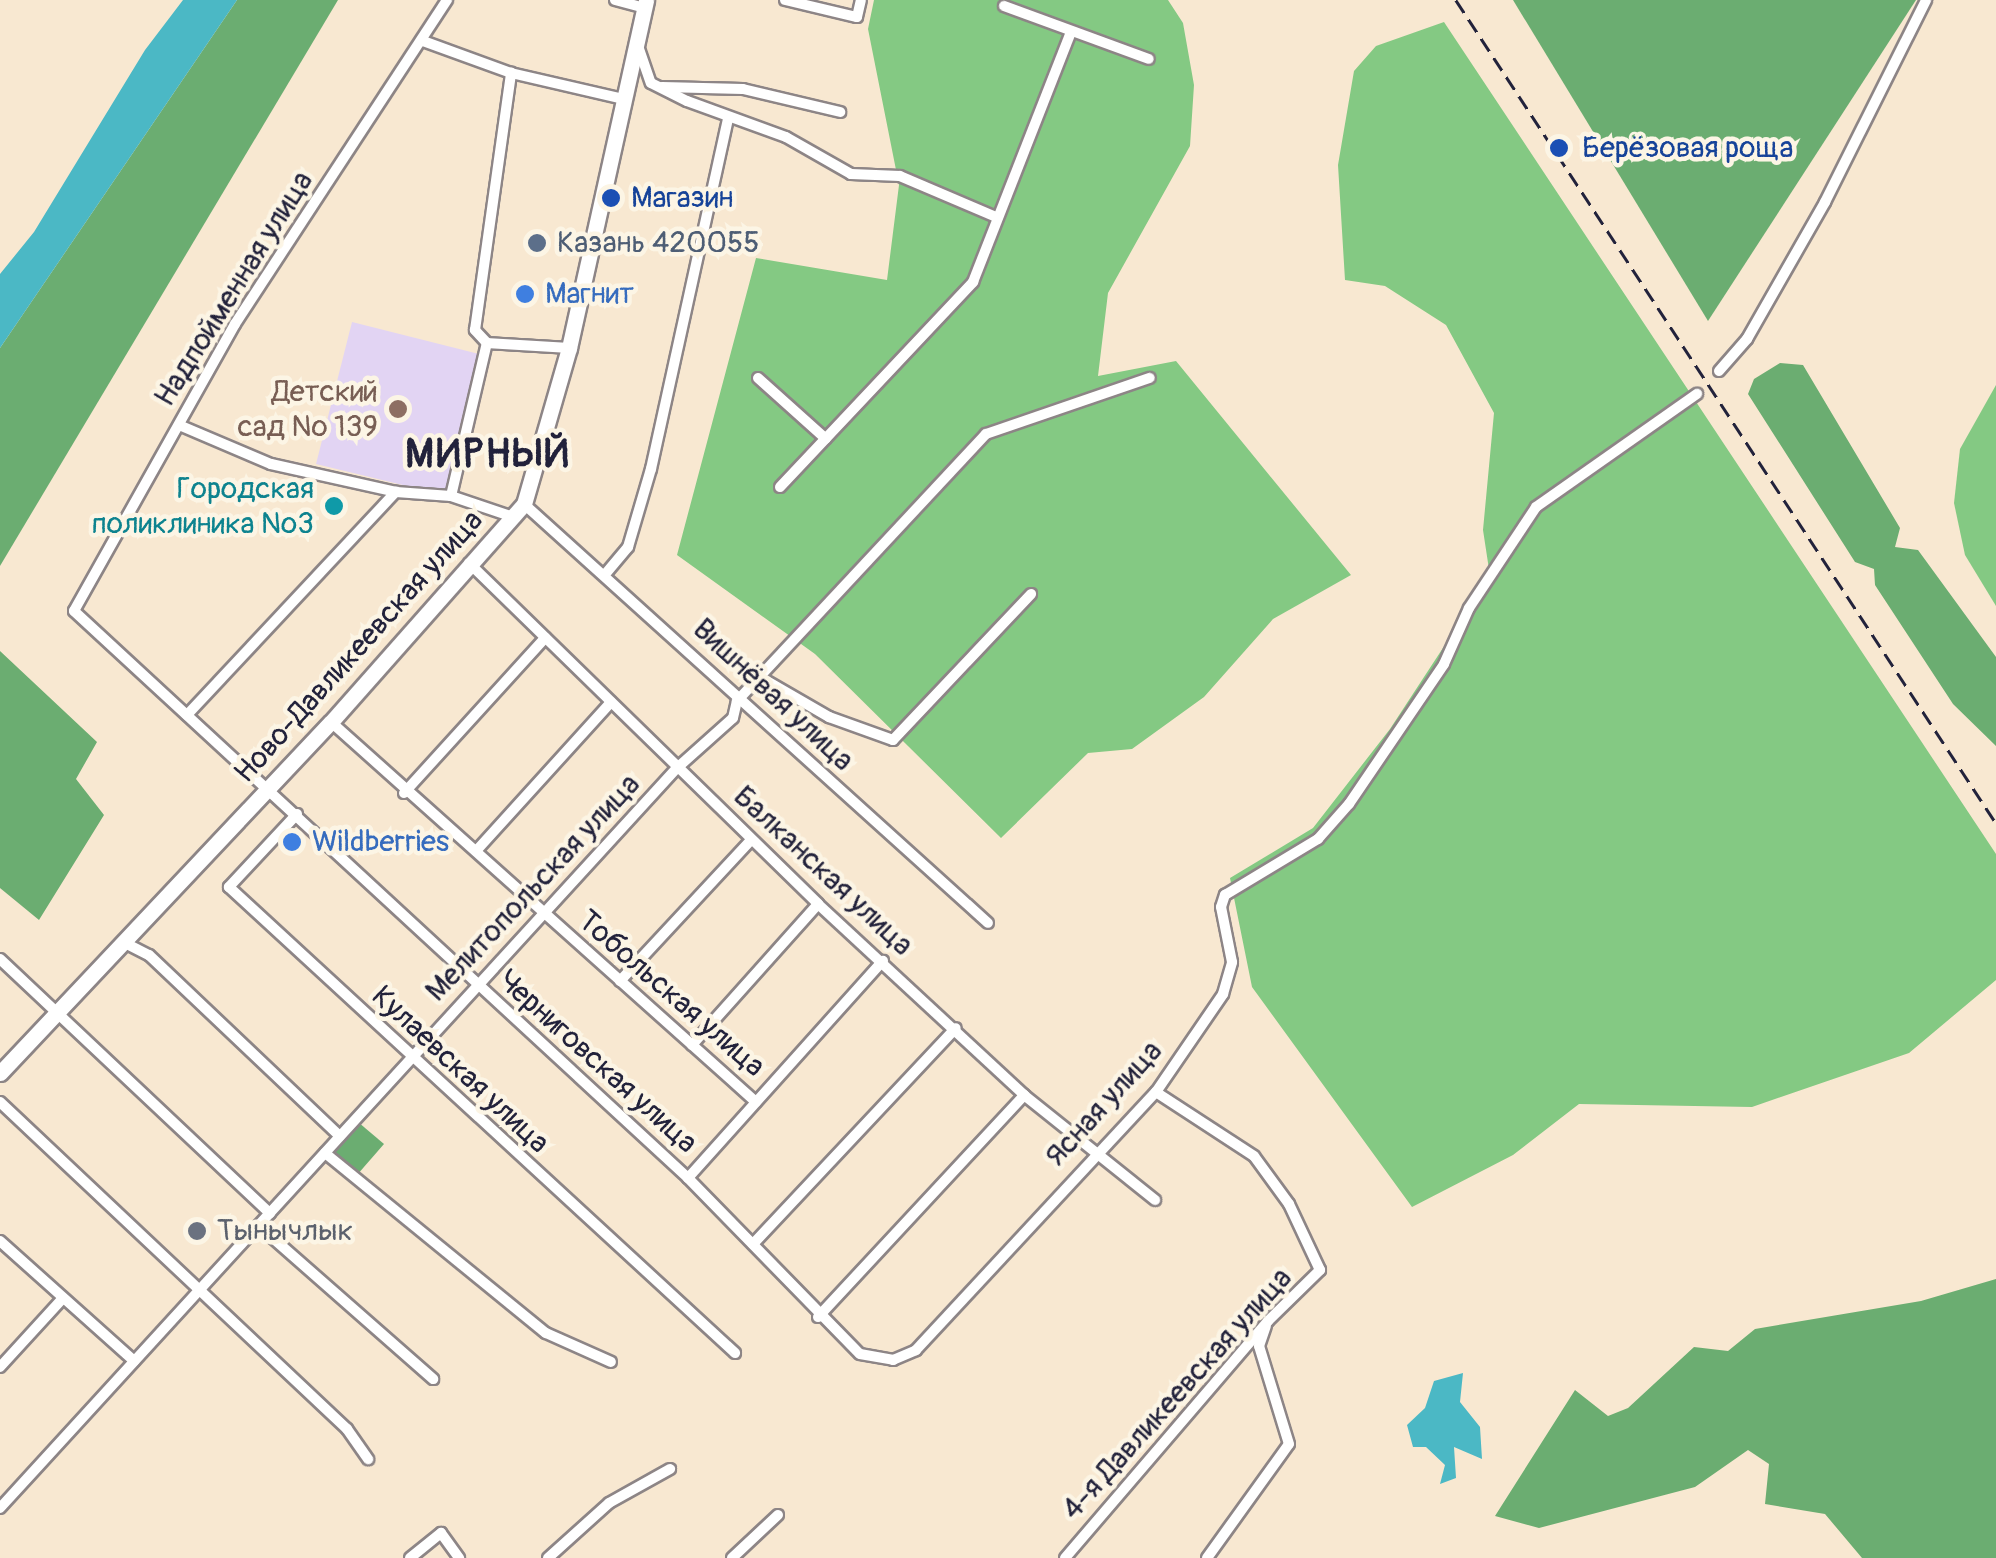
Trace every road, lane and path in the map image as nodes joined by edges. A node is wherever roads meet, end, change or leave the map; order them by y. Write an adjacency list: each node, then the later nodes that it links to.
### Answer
1 (447, 0): 10 (street, Надпойменная улица)
2 (615, 0): 6 (street)
3 (786, 0): 4 (street)
4 (861, 0)
5 (1926, 0): 20 (street)
6 (646, 4): 9 (street, Ново-Давликеевская улица)
7 (1004, 6): 8 (street)
8 (1071, 32): 11 (street); 17 (street)
9 (638, 40): 13 (street); 14 (street, Ново-Давликеевская улица)
10 (424, 42): 12 (street); 24 (street, Надпойменная улица)
11 (1149, 59)
12 (512, 73): 14 (street); 18 (street)
13 (656, 85): 14 (street); 15 (street); 16 (street)
14 (625, 94): 19 (street, Ново-Давликеевская улица)
15 (840, 112)
16 (728, 120): 17 (street); 31 (street)
17 (994, 216): 25 (street)
18 (488, 343): 19 (street); 28 (street)
19 (569, 348): 29 (street, Ново-Давликеевская улица)
20 (1719, 371)
21 (758, 378): 25 (street)
22 (1150, 378): 35 (street, Мелитопольская улица)
23 (1697, 394): 59 (street, Ясная улица)
24 (179, 425): 27 (street); 33 (street, Надпойменная улица)
25 (826, 440): 26 (street)
26 (780, 487)
27 (396, 492): 28 (street); 38 (street)
28 (451, 496): 29 (street)
29 (519, 511): 30 (street, Ново-Давликеевская улица); 31 (street, Вишнёвая улица)
30 (468, 562): 34 (street, Балканская улица); 39 (street, Ново-Давликеевская улица)
31 (607, 572): 36 (street, Вишнёвая улица)
32 (1031, 594): 35 (street)
33 (74, 611): 38 (street, Черниговская улица)
34 (545, 638): 37 (street, Балканская улица); 42 (street)
35 (760, 677): 36 (street, Мелитопольская улица)
36 (738, 700): 40 (street, Мелитопольская улица); 48 (street, Вишнёвая улица)
37 (611, 702): 40 (street, Балканская улица); 45 (street)
38 (187, 715): 41 (street, Черниговская улица)
39 (331, 722): 41 (street, Ново-Давликеевская улица); 42 (street, Тобольская улица)
40 (677, 768): 44 (street, Балканская улица); 47 (street, Мелитопольская улица)
41 (269, 789): 43 (street, Черниговская улица); 49 (street, Ново-Давликеевская улица)
42 (404, 793): 45 (street, Тобольская улица)
43 (297, 814): 53 (street, Черниговская улица); 57 (street, Кулаевская улица)
44 (751, 840): 46 (street, Балканская улица); 52 (street)
45 (476, 851): 47 (street, Тобольская улица)
46 (818, 904): 51 (street, Балканская улица); 56 (street)
47 (543, 915): 52 (street, Тобольская улица); 53 (street, Мелитопольская улица)
48 (988, 923)
49 (126, 943): 54 (street, Ново-Давликеевская улица); 63 (street)
50 (0, 960): 54 (street)
51 (883, 960): 55 (street, Балканская улица); 62 (street)
52 (620, 980): 56 (street, Тобольская улица)
53 (476, 987): 57 (street, Мелитопольская улица); 66 (street, Черниговская улица)
54 (58, 1008): 58 (street, Ново-Давликеевская улица); 68 (street)
55 (956, 1028): 60 (street, Балканская улица); 71 (street)
56 (692, 1045): 62 (street, Тобольская улица)
57 (409, 1059): 63 (street, Мелитопольская улица); 77 (street, Кулаевская улица)
58 (0, 1073)
59 (1156, 1092): 65 (street, Ясная улица); 75 (street, 4-я Давликеевская улица)
60 (1024, 1095): 65 (street, Балканская улица); 74 (street)
61 (0, 1102): 72 (street)
62 (756, 1102): 66 (street)
63 (340, 1136): 64 (street, Мелитопольская улица)
64 (325, 1153): 68 (street, Мелитопольская улица); 79 (street)
65 (1094, 1153): 67 (street, Балканская улица); 76 (street, Ясная улица)
66 (688, 1178): 71 (street, Черниговская улица)
67 (1155, 1200)
68 (270, 1213): 69 (street, Мелитопольская улица)
69 (259, 1226): 72 (street, Мелитопольская улица); 81 (street)
70 (0, 1241): 73 (street)
71 (752, 1244): 74 (street, Черниговская улица)
72 (198, 1292): 78 (street, Мелитопольская улица); 82 (street)
73 (62, 1299): 78 (street); 80 (street)
74 (818, 1317): 76 (street, Черниговская улица)
75 (1268, 1320): 86 (street, 4-я Давликеевская улица); 87 (street)
76 (916, 1350)
77 (734, 1352)
78 (134, 1362): 84 (street, Мелитопольская улица)
79 (612, 1362)
80 (0, 1366)
81 (433, 1379)
82 (368, 1459)
83 (670, 1469): 90 (street)
84 (0, 1508)
85 (778, 1514): 91 (street)
86 (1067, 1557)
87 (1206, 1557)
88 (410, 1558): 89 (street)
89 (459, 1558)
90 (548, 1558)
91 (732, 1558)

